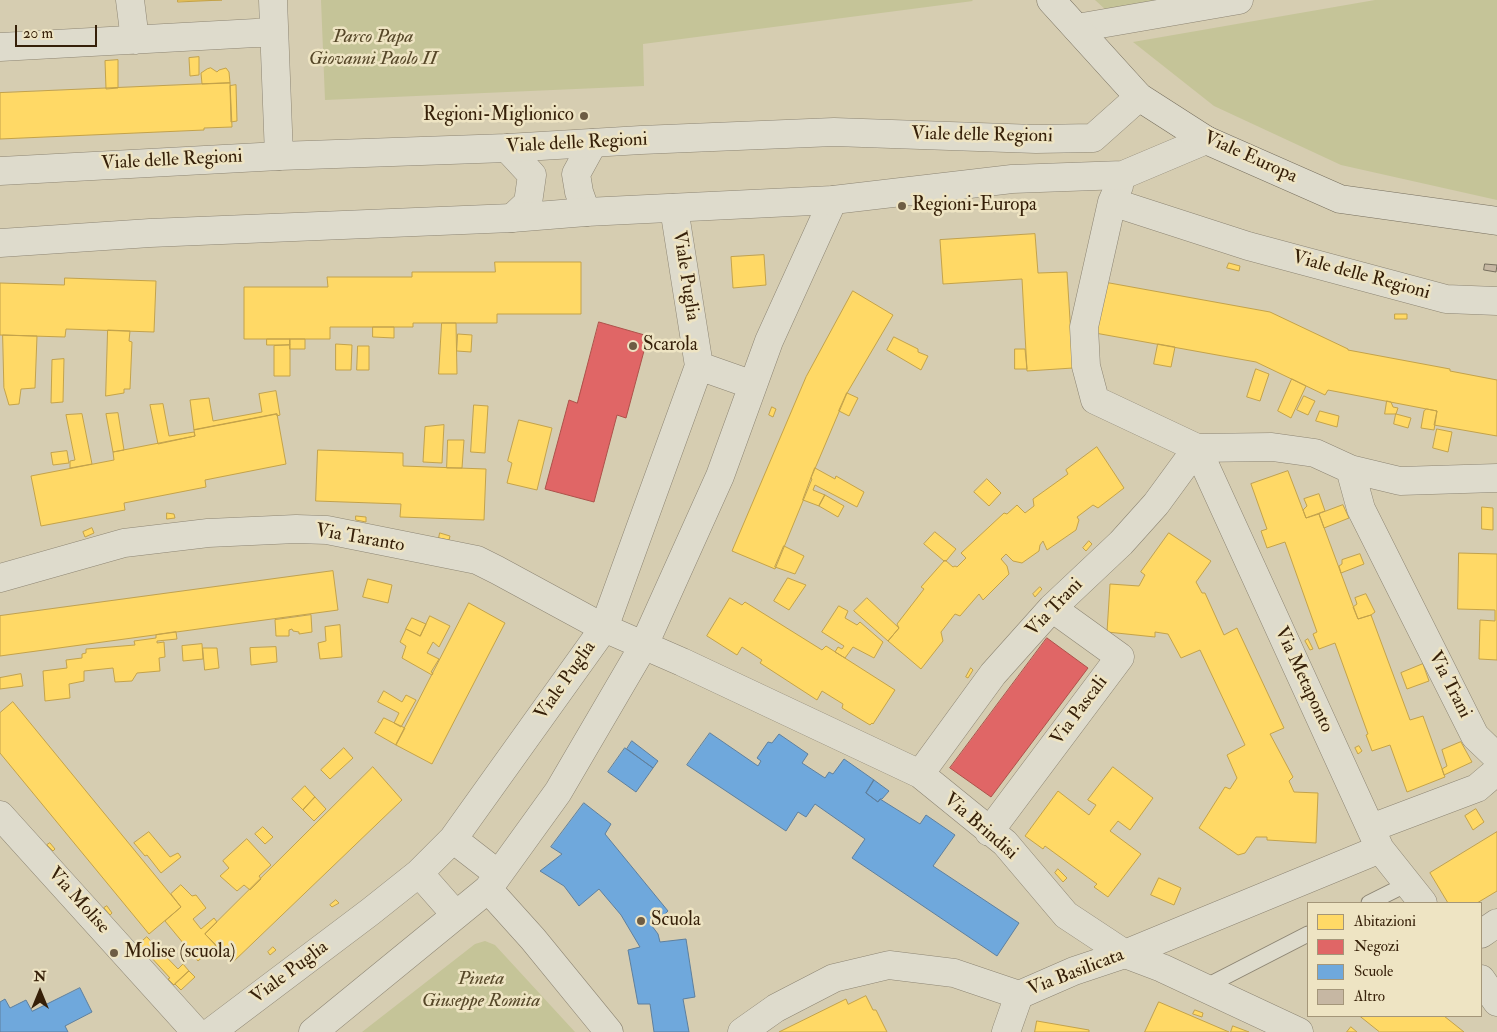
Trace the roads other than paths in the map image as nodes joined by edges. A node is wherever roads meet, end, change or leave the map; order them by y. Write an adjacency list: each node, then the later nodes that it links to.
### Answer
1 (130, 0): 7 (street)
2 (273, 0): 6 (street)
3 (1051, 0): 5 (street, Viale Europa)
4 (1239, 0): 5 (street)
5 (1077, 28): 9 (street, Viale Europa)
6 (274, 32): 7 (street); 13 (street)
7 (135, 40): 8 (street)
8 (0, 46)
9 (1138, 97): 10 (street, Viale Europa); 11 (street, Viale delle Regioni)
10 (1206, 140): 15 (street); 21 (street, Viale Europa)
11 (593, 142): 12 (street, Viale delle Regioni); 19 (street)
12 (508, 148): 13 (street, Viale delle Regioni); 20 (street)
13 (279, 156): 14 (street, Viale delle Regioni)
14 (0, 171)
15 (1123, 176): 16 (street); 17 (street)
16 (833, 200): 18 (street); 25 (street)
17 (1112, 202): 23 (street, Viale delle Regioni); 26 (street)
18 (674, 208): 19 (street); 24 (street, Viale Puglia)
19 (586, 212): 20 (street)
20 (512, 218): 22 (street)
21 (1497, 221)
22 (0, 243)
23 (1497, 301)
24 (699, 366): 25 (street); 31 (street, Viale Puglia)
25 (753, 385): 32 (street)
26 (1197, 448): 27 (street); 30 (street, Via Trani); 39 (street, Via Metaponto)
27 (1350, 469): 28 (street); 33 (street, Via Trani)
28 (1497, 478)
29 (0, 578): 31 (street, Via Taranto)
30 (1052, 608): 35 (street, Via Trani); 37 (street, Via Pascali)
31 (604, 628): 32 (street, Via Taranto); 38 (street, Viale Puglia)
32 (644, 645): 35 (street, Via Brindisi); 41 (street)
33 (1497, 757)
34 (1497, 771): 39 (street, Via Basilicata)
35 (920, 774): 37 (street, Via Brindisi)
36 (0, 815): 53 (street, Via Molise)
37 (989, 832): 48 (street, Via Brindisi)
38 (454, 839): 40 (street, Viale Puglia); 41 (street)
39 (1376, 839): 42 (street, Via Metaponto); 48 (street, Via Basilicata)
40 (418, 873): 44 (street); 54 (street, Viale Puglia)
41 (493, 881): 44 (street); 56 (street)
42 (1415, 893): 43 (lane)
43 (1374, 902)
44 (456, 915): 55 (street)
45 (1497, 923): 46 (street)
46 (1482, 933)
47 (1307, 935): 50 (lane)
48 (1125, 954): 50 (street, Via Brindisi); 51 (street, Via Basilicata)
49 (1482, 980): 52 (street)
50 (1203, 988): 59 (street, Via Brindisi)
51 (1019, 995): 57 (street, Via Basilicata); 58 (street)
52 (1497, 1002)
53 (196, 1032)
54 (211, 1032)
55 (313, 1032)
56 (609, 1032)
57 (742, 1032)
58 (1006, 1032)
59 (1299, 1032)

